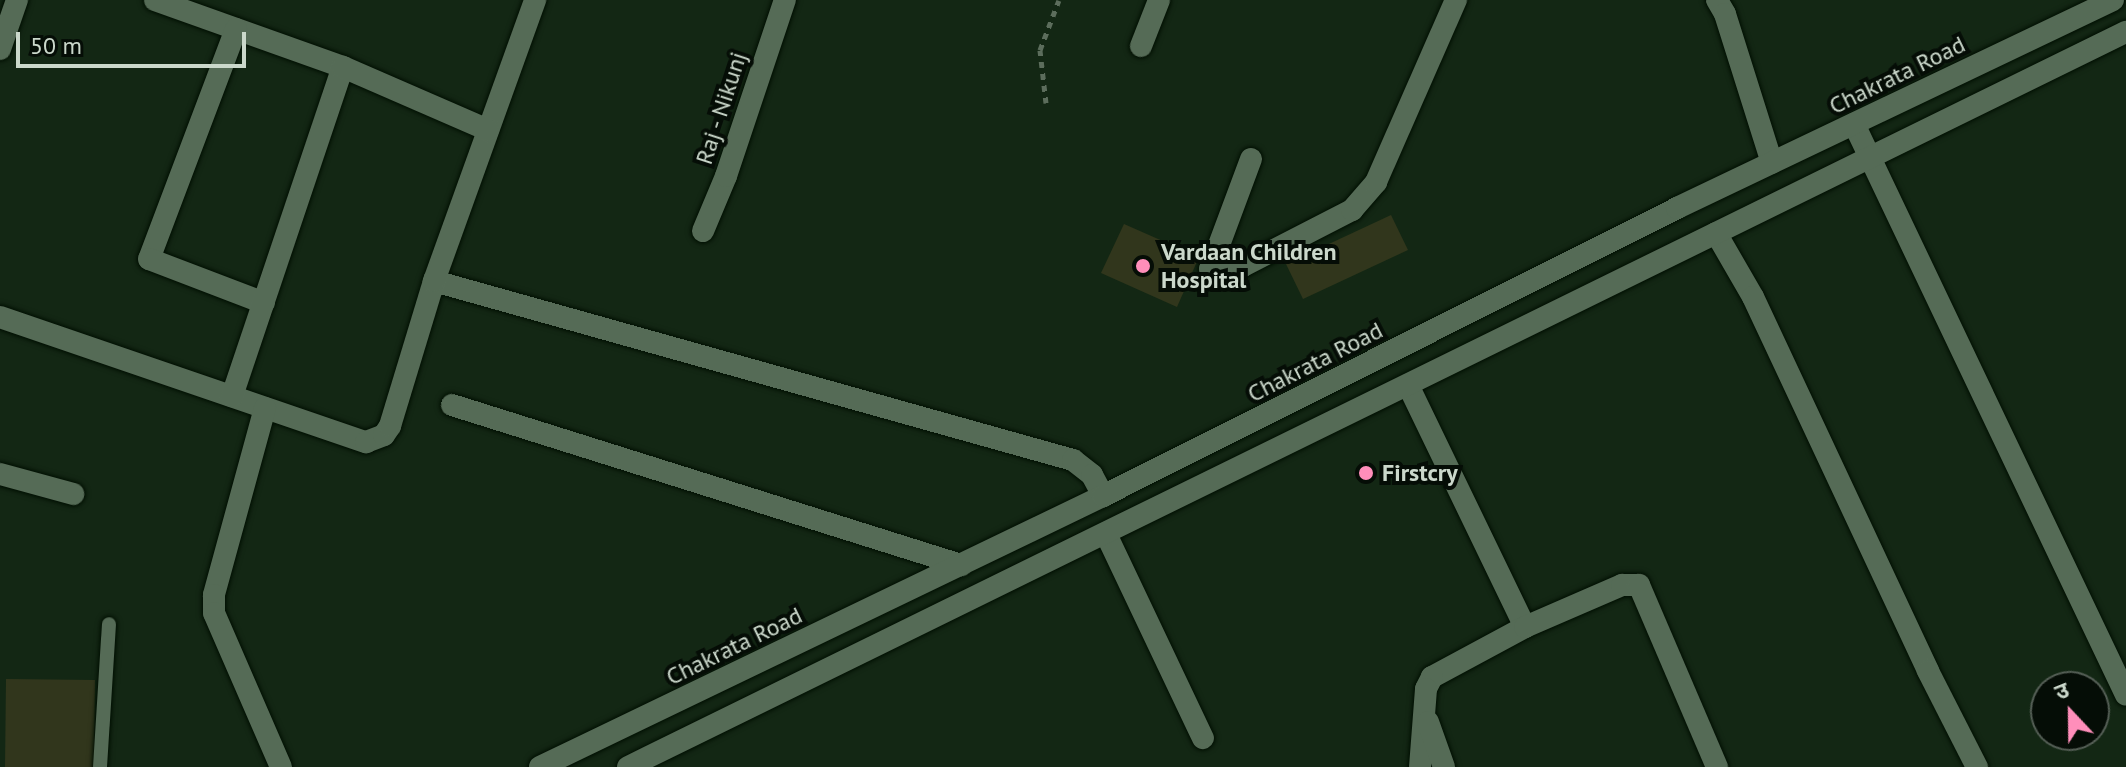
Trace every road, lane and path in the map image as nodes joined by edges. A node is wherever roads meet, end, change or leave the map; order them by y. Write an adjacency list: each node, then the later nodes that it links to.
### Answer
1 (17, 0): 13 (street)
2 (155, 0): 10 (street)
3 (535, 0): 17 (street)
4 (785, 0): 21 (street, Raj - Nikunj)
5 (1059, 0): 15 (path)
6 (1159, 0): 12 (street)
7 (1456, 0): 18 (street)
8 (1717, 0): 20 (street)
9 (2113, 0): 16 (street, Chakrata Road)
10 (236, 29): 14 (street); 24 (street)
11 (2126, 32): 19 (street)
12 (1141, 46)
13 (0, 49)
14 (343, 67): 17 (street); 24 (street)
15 (1046, 103)
16 (1854, 124): 19 (street); 20 (street, Chakrata Road)
17 (488, 130): 23 (street)
18 (1251, 159)
19 (1871, 159): 22 (street); 37 (street)
20 (1772, 163): 32 (street, Chakrata Road)
21 (703, 231)
22 (1716, 233): 26 (street); 47 (street)
23 (434, 281): 29 (street); 32 (street)
24 (264, 303): 27 (street)
25 (0, 317): 27 (street)
26 (1408, 385): 33 (street); 36 (street)
27 (232, 396): 29 (street)
28 (452, 405): 34 (street)
29 (265, 408): 41 (street)
30 (0, 474): 31 (street)
31 (73, 494)
32 (1103, 496): 34 (street, Chakrata Road)
33 (1106, 534): 39 (street); 43 (street)
34 (961, 565): 42 (street, Chakrata Road)
35 (109, 624): 40 (lane)
36 (1525, 627): 38 (street); 46 (street)
37 (2126, 695)
38 (1426, 717): 44 (street); 45 (street)
39 (1203, 738)
40 (100, 767)
41 (281, 767)
42 (540, 767)
43 (628, 767)
44 (1420, 767)
45 (1444, 767)
46 (1717, 767)
47 (1977, 767)

